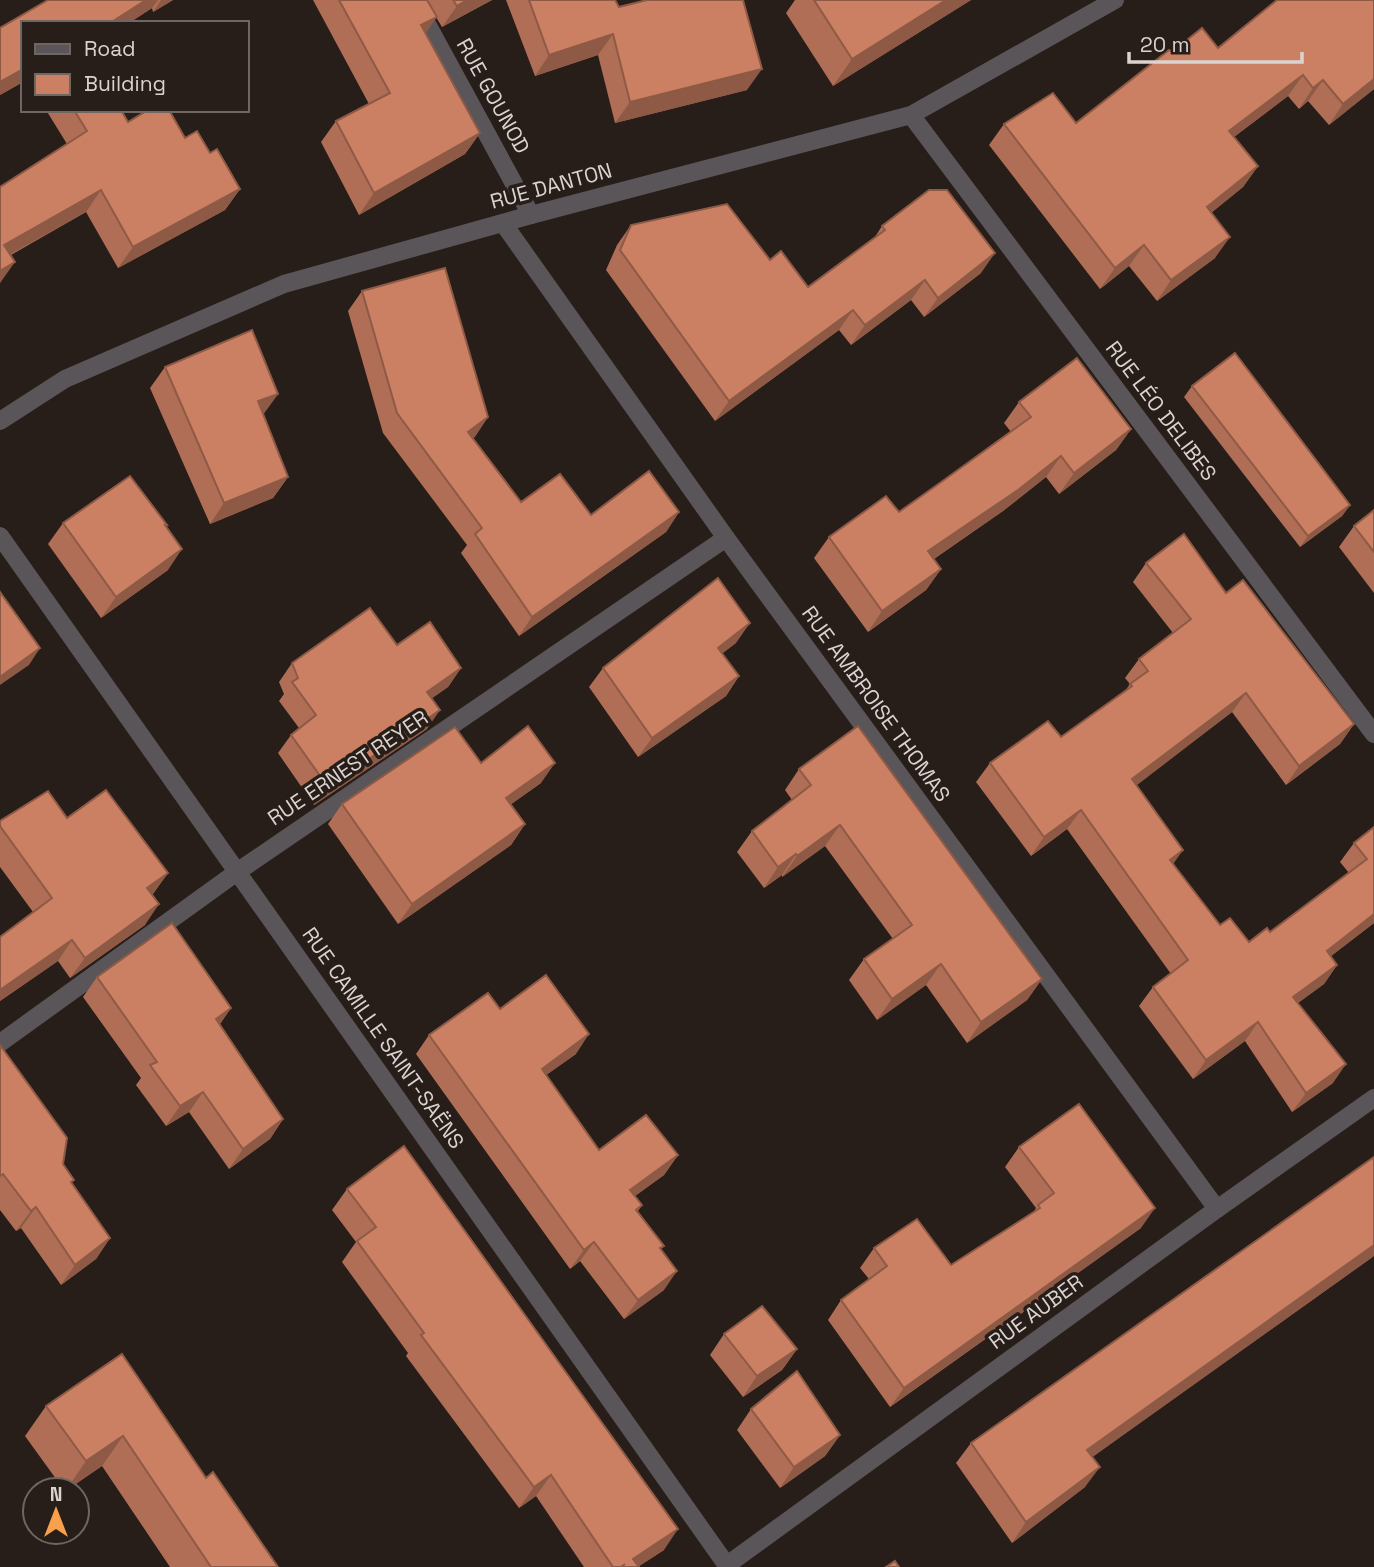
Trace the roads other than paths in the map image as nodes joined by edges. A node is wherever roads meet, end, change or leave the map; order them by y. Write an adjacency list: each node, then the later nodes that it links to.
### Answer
1 (414, 0): 4 (street, RUE GOUNOD)
2 (1115, 0): 3 (street, RUE DANTON)
3 (911, 116): 4 (street, RUE DANTON); 9 (street, RUE LÉO DELIBES)
4 (531, 215): 5 (street, RUE DANTON)
5 (503, 223): 6 (street, RUE DANTON); 8 (street, RUE AMBROISE THOMAS)
6 (0, 421)
7 (0, 536): 10 (street, RUE CAMILLE SAINT-SAËNS)
8 (726, 538): 10 (street, RUE ERNEST REYER); 13 (street, RUE AMBROISE THOMAS)
9 (1374, 734)
10 (237, 872): 11 (street, RUE ERNEST REYER); 14 (street, RUE CAMILLE SAINT-SAËNS)
11 (0, 1043)
12 (1374, 1098): 13 (street, RUE AUBER)
13 (1217, 1209): 14 (street, RUE AUBER)
14 (728, 1566)

